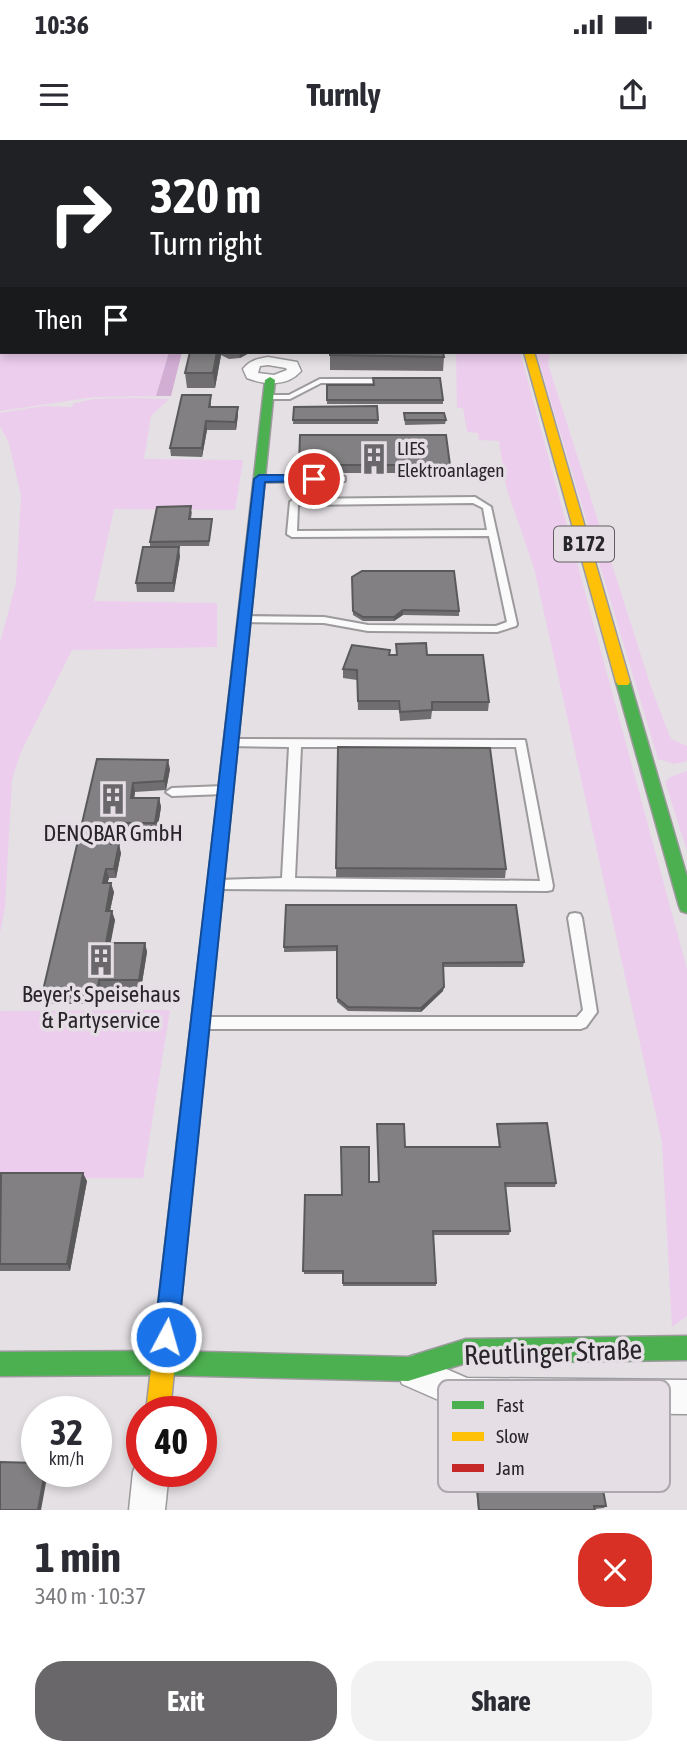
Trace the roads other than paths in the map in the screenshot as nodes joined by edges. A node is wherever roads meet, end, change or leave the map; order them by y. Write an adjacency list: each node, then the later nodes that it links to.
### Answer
1 (530, 354): 15 (street, B 172)
2 (270, 380): 4 (street)
3 (405, 381): 4 (lane)
4 (268, 397): 5 (street)
5 (259, 479): 6 (lane); 8 (street)
6 (342, 479)
7 (493, 533): 7 (lane); 8 (lane)
8 (244, 619): 9 (street)
9 (231, 743): 10 (lane); 11 (street)
10 (295, 743): 13 (lane); 13 (lane)
11 (226, 790): 12 (lane); 14 (street)
12 (172, 792)
13 (288, 883): 14 (lane)
14 (216, 886): 17 (street)
15 (687, 906)
16 (575, 918): 17 (lane)
17 (201, 1023): 19 (street)
18 (678, 1344): 21 (street, Reutlinger Straße)
19 (163, 1363): 20 (street, Reutlinger Straße); 21 (street, Reutlinger Straße); 23 (street)
20 (0, 1364)
21 (408, 1369): 22 (street, Reutlinger Straße)
22 (438, 1382)
23 (160, 1396)
24 (149, 1487): 25 (street)
25 (147, 1510)

